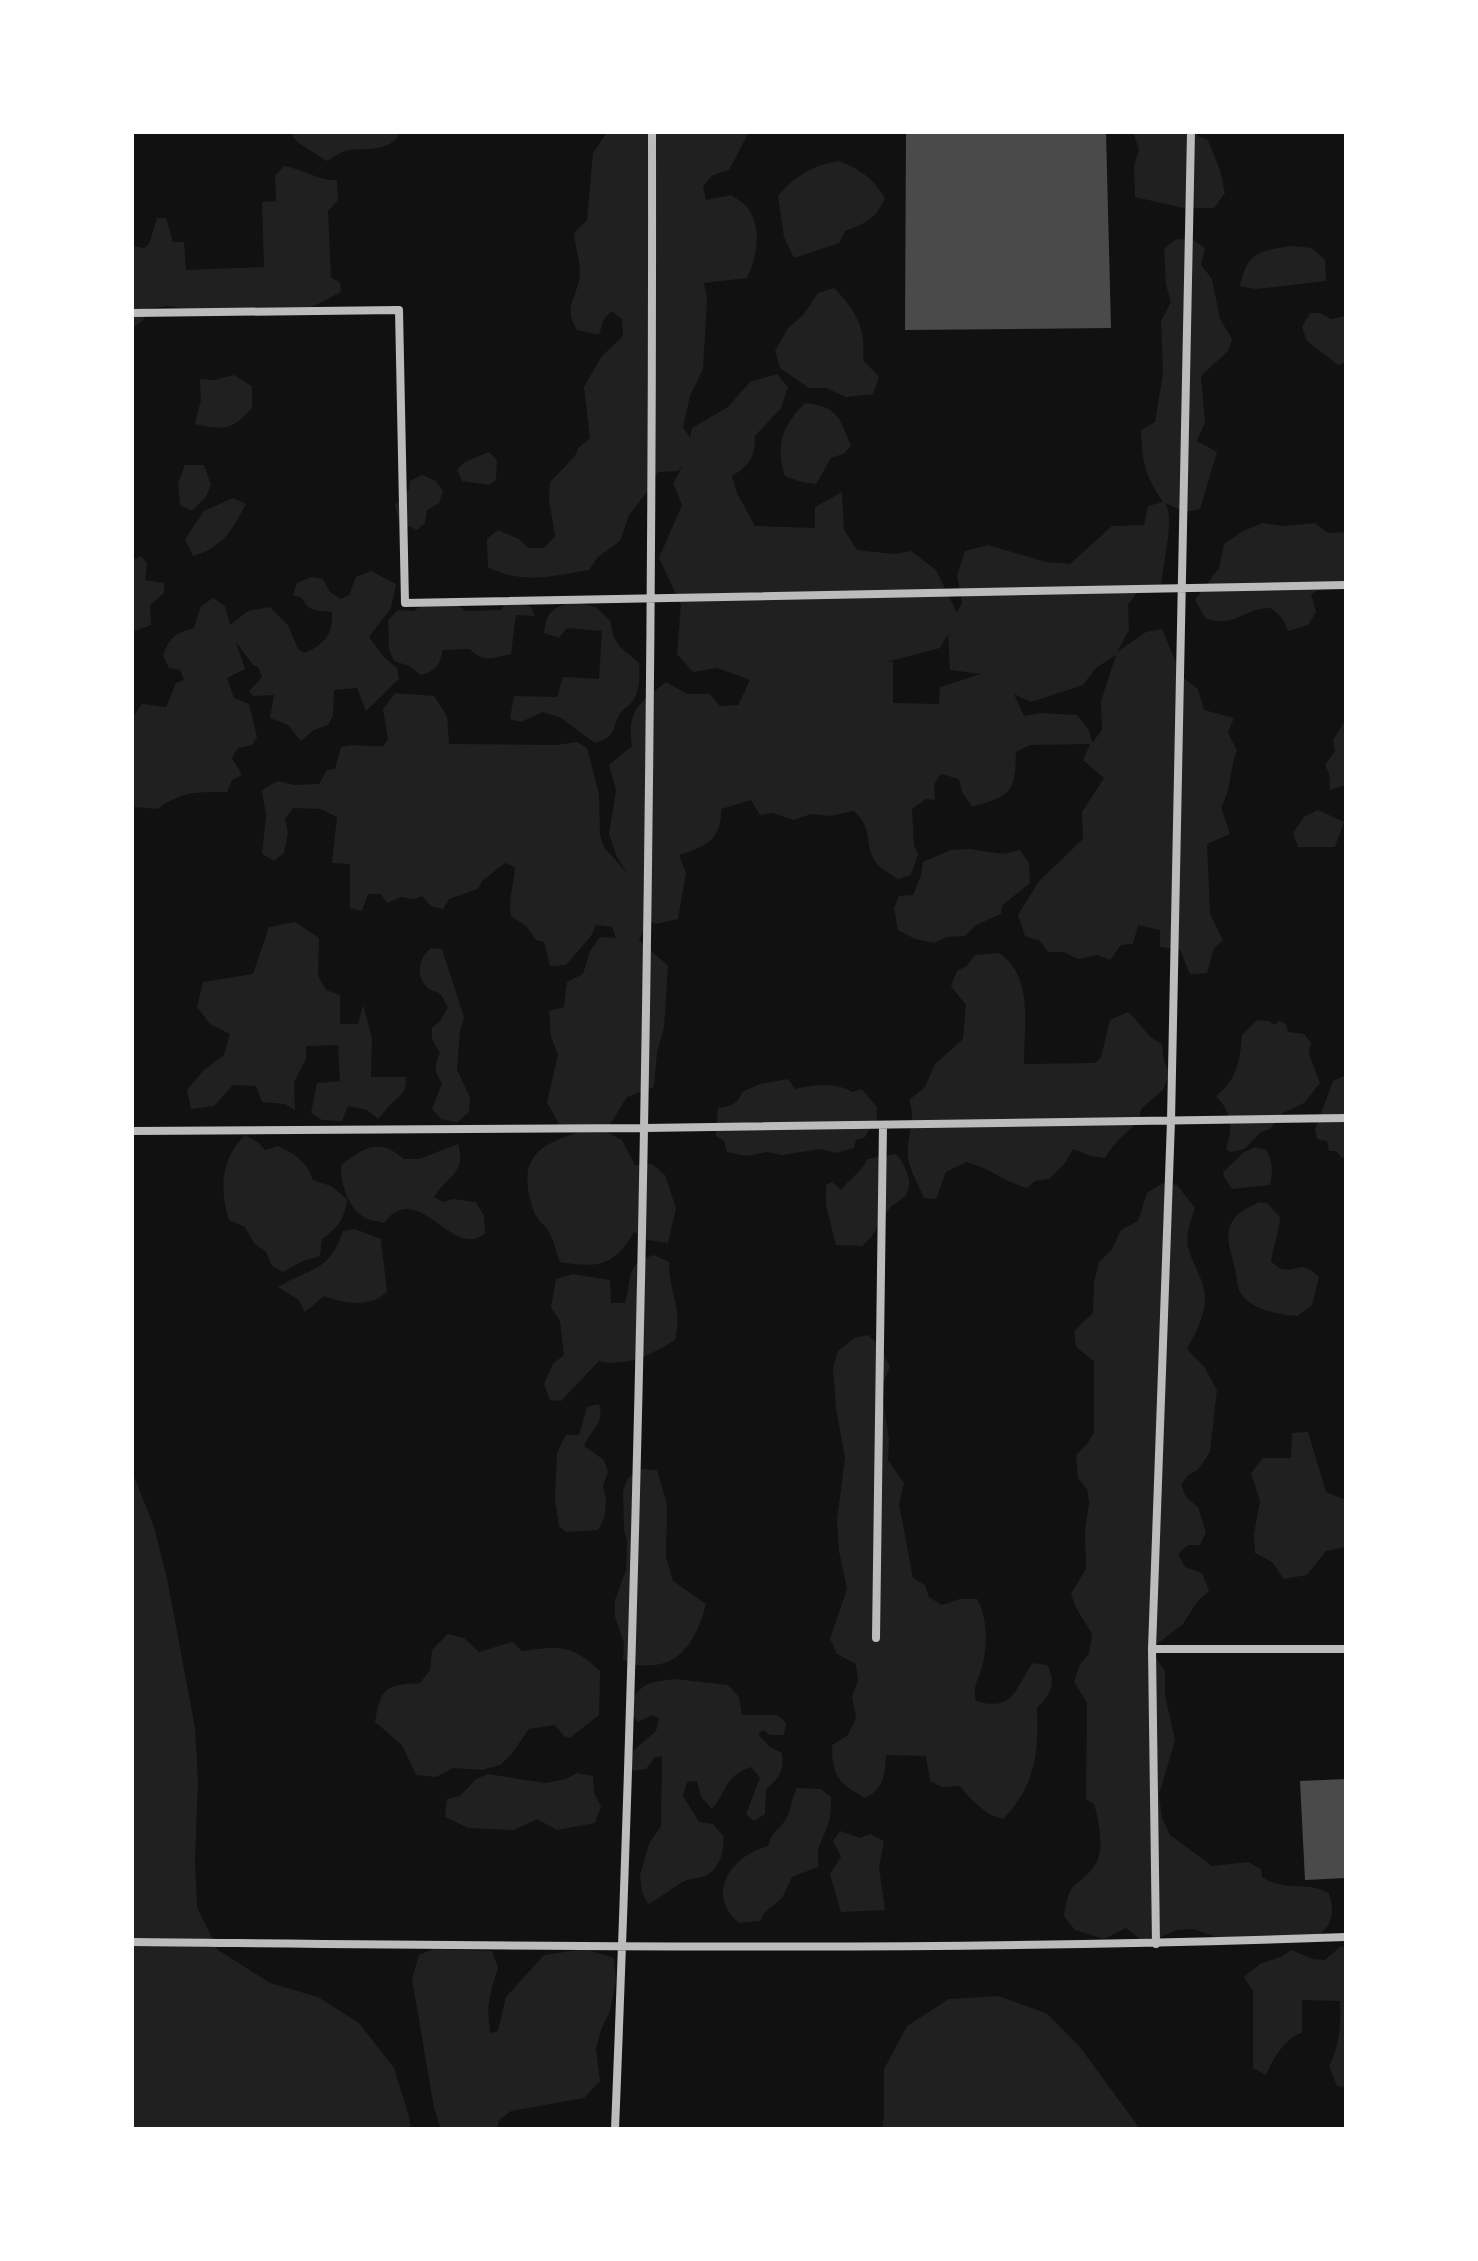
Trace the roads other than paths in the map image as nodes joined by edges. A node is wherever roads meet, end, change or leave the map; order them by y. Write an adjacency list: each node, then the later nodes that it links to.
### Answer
1 (652, 132): 6 (street)
2 (1191, 132): 5 (street)
3 (132, 313): 6 (street)
4 (1346, 585): 5 (street)
5 (1182, 588): 6 (street); 8 (street)
6 (653, 599): 10 (street)
7 (1346, 1118): 8 (street)
8 (1171, 1121): 9 (street); 13 (street)
9 (883, 1125): 10 (street); 12 (street)
10 (645, 1128): 11 (street); 18 (street)
11 (132, 1131)
12 (876, 1638)
13 (1152, 1649): 14 (street); 17 (street)
14 (1346, 1649)
15 (1346, 1937): 17 (street)
16 (132, 1942): 18 (street)
17 (1156, 1944): 18 (street)
18 (622, 1947): 19 (street)
19 (615, 2129)

